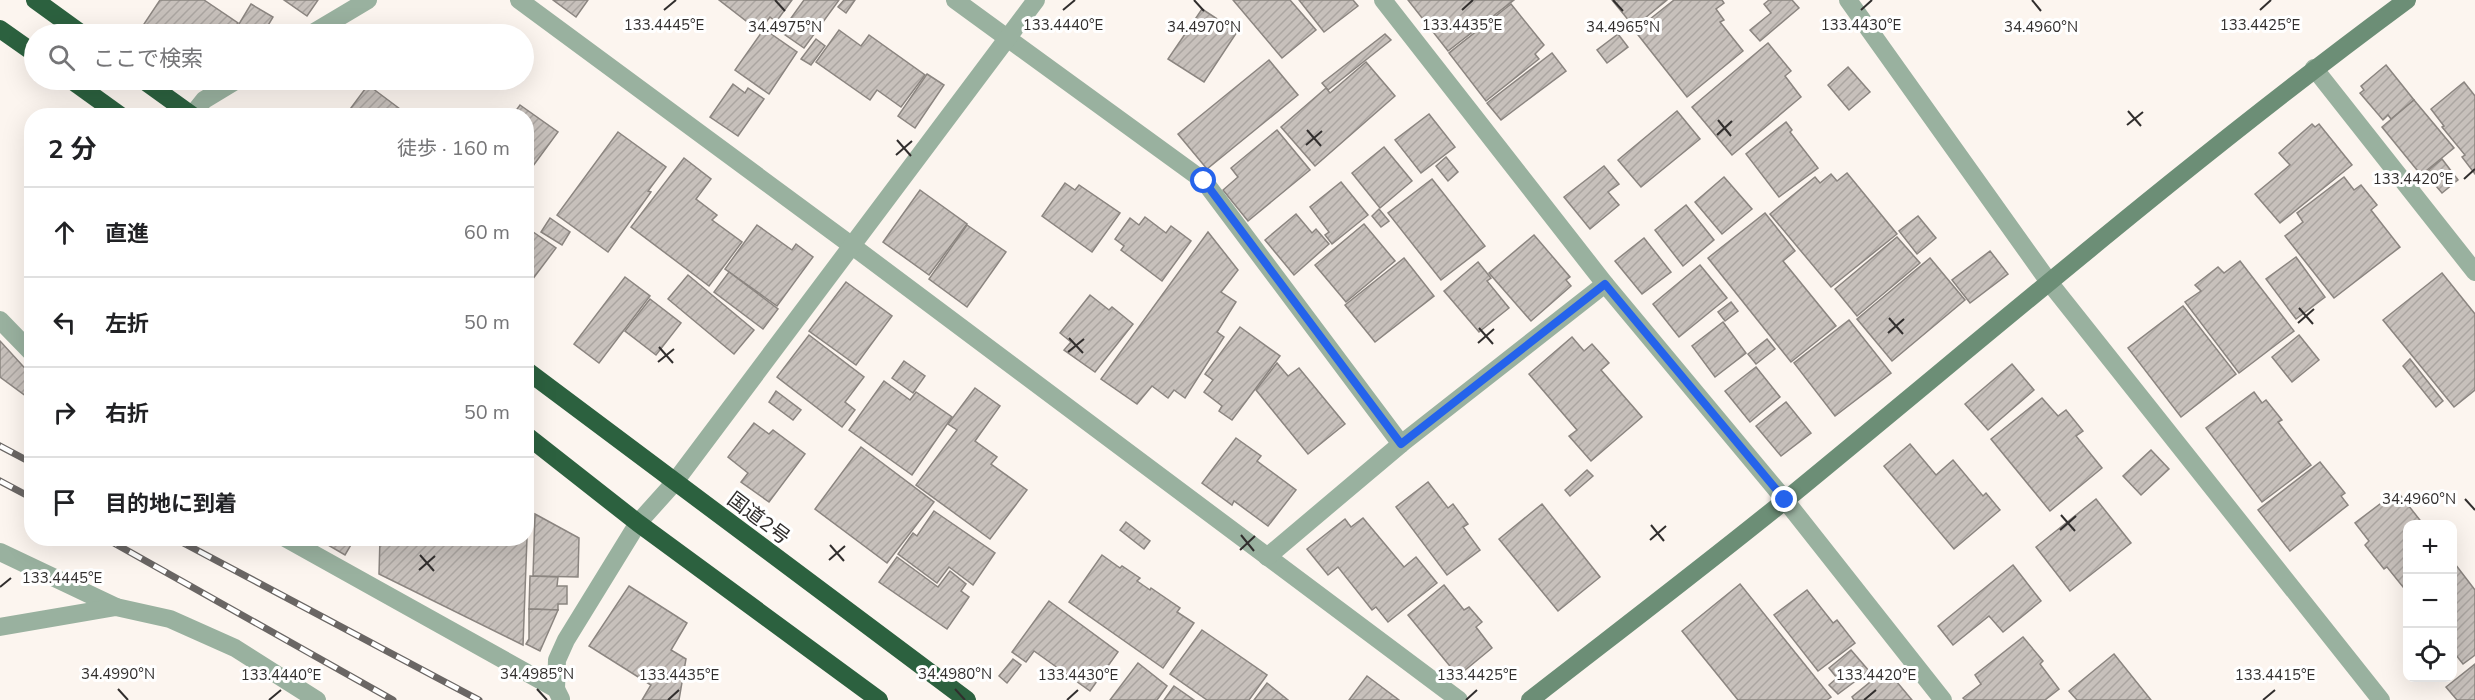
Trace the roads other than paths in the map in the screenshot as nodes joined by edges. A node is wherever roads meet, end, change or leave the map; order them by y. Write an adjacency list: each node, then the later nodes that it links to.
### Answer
1 (35, 0): 9 (highway)
2 (368, 0): 10 (street)
3 (519, 0): 21 (street)
4 (956, 0): 12 (street)
5 (1036, 0): 12 (street)
6 (1383, 0): 24 (street)
7 (1848, 0): 23 (street)
8 (2407, 0): 14 (street)
9 (68, 24)
10 (328, 24)
11 (0, 29): 13 (highway)
12 (1008, 39): 21 (street); 29 (street)
13 (24, 46)
14 (2314, 68): 22 (street); 23 (street)
15 (85, 90): 18 (highway)
16 (158, 90): 19 (highway)
17 (220, 90): 20 (street)
18 (110, 108)
19 (182, 108)
20 (198, 108)
21 (852, 244): 30 (street); 35 (street)
22 (2475, 272)
23 (2049, 282): 31 (street); 45 (street)
24 (1605, 284): 29 (street); 31 (street)
25 (0, 320): 26 (street)
26 (24, 344)
27 (534, 376): 30 (highway, 国道2号)
28 (534, 441): 32 (highway)
29 (1401, 444): 35 (street)
30 (674, 483): 32 (street); 41 (highway, 国道2号)
31 (1785, 500): 43 (street); 44 (street)
32 (638, 523): 38 (street); 40 (highway)
33 (299, 546): 38 (street)
34 (0, 552): 36 (street)
35 (1267, 557): 42 (street)
36 (116, 607): 37 (street); 39 (street)
37 (0, 627)
38 (559, 695)
39 (317, 700)
40 (879, 700)
41 (967, 700)
42 (1459, 700)
43 (1530, 700)
44 (1943, 700)
45 (2380, 700)

